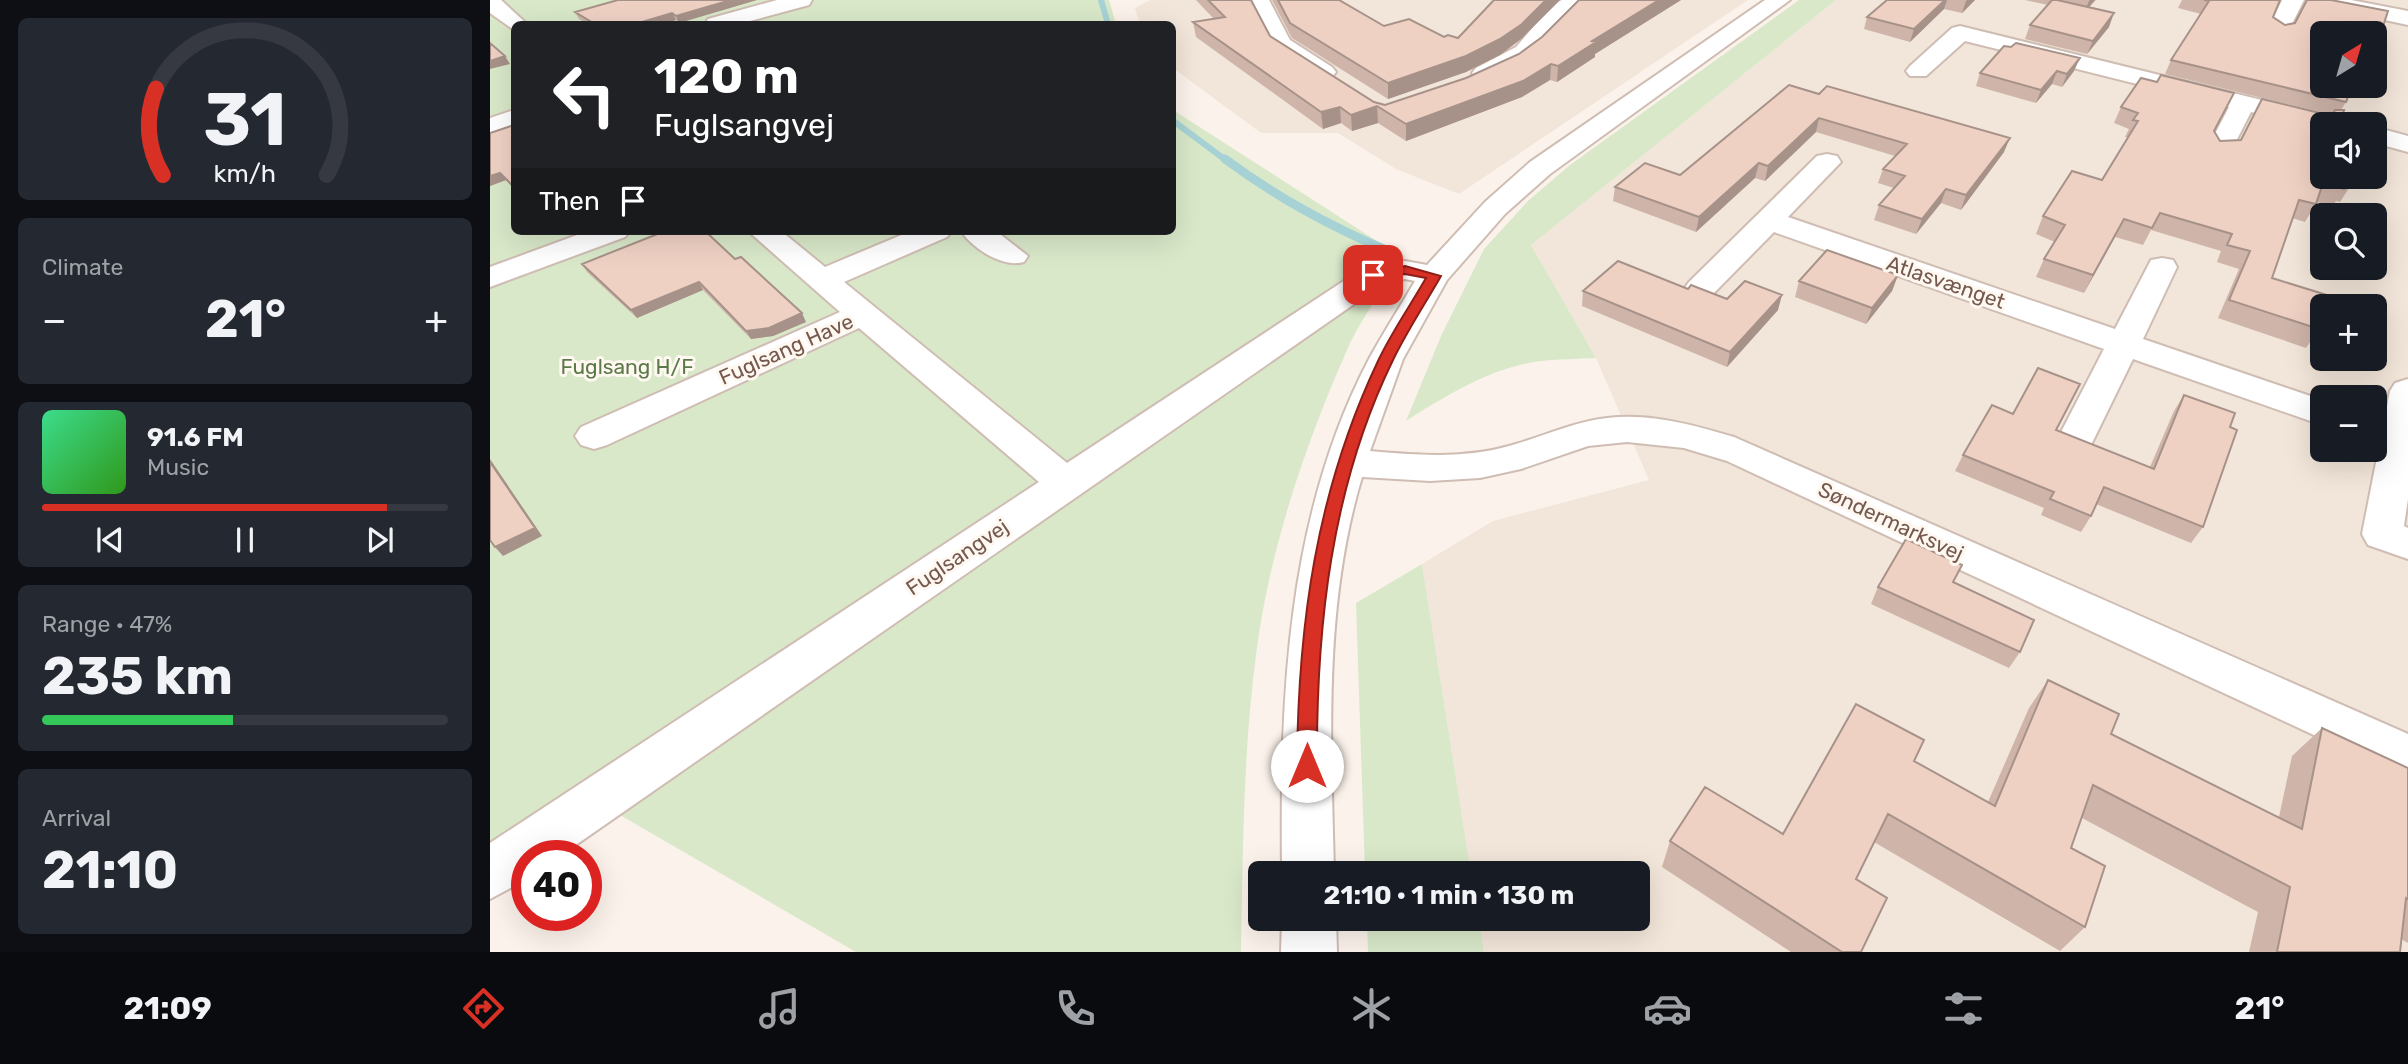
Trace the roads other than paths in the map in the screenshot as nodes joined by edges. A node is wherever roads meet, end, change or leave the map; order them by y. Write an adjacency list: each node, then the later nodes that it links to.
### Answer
1 (801, 0): 9 (street)
2 (1258, 0): 14 (street)
3 (1578, 0): 13 (street)
4 (1779, 0): 30 (street)
5 (2293, 0): 11 (street)
6 (2319, 0): 8 (street)
7 (490, 2): 10 (street)
8 (2408, 18)
9 (727, 21)
10 (505, 23)
11 (2279, 29)
12 (1918, 71): 15 (street)
13 (1462, 84)
14 (1345, 85)
15 (2243, 103): 17 (street); 21 (street)
16 (511, 119): 18 (street)
17 (2310, 119)
18 (490, 126)
19 (2387, 138): 20 (street)
20 (2408, 144)
21 (2220, 149)
22 (1827, 162): 23 (street)
23 (1769, 220): 33 (street); 35 (street, Atlasvænget)
24 (604, 235): 31 (street)
25 (768, 235): 32 (street, Fuglsang Have)
26 (928, 235): 32 (street)
27 (982, 235): 28 (street)
28 (1013, 256)
29 (2162, 267): 35 (street)
30 (1434, 276): 41 (street); 42 (street, Fuglsangvej)
31 (490, 278)
32 (821, 280): 34 (street, Fuglsang Have)
33 (1700, 289)
34 (862, 314): 38 (street, Fuglsang Have); 42 (street, Fuglsang Have)
35 (2123, 344): 37 (street, Atlasvænget); 39 (street)
36 (2408, 391): 40 (street)
37 (2310, 410)
38 (594, 436)
39 (2078, 436)
40 (2387, 436): 43 (street)
41 (1347, 463): 44 (street, Søndermarksvej); 45 (street)
42 (1065, 483): 46 (street, Fuglsangvej)
43 (2395, 539)
44 (2408, 757)
45 (1308, 861)
46 (490, 873)
47 (1309, 931): 48 (street)
48 (1309, 952)

